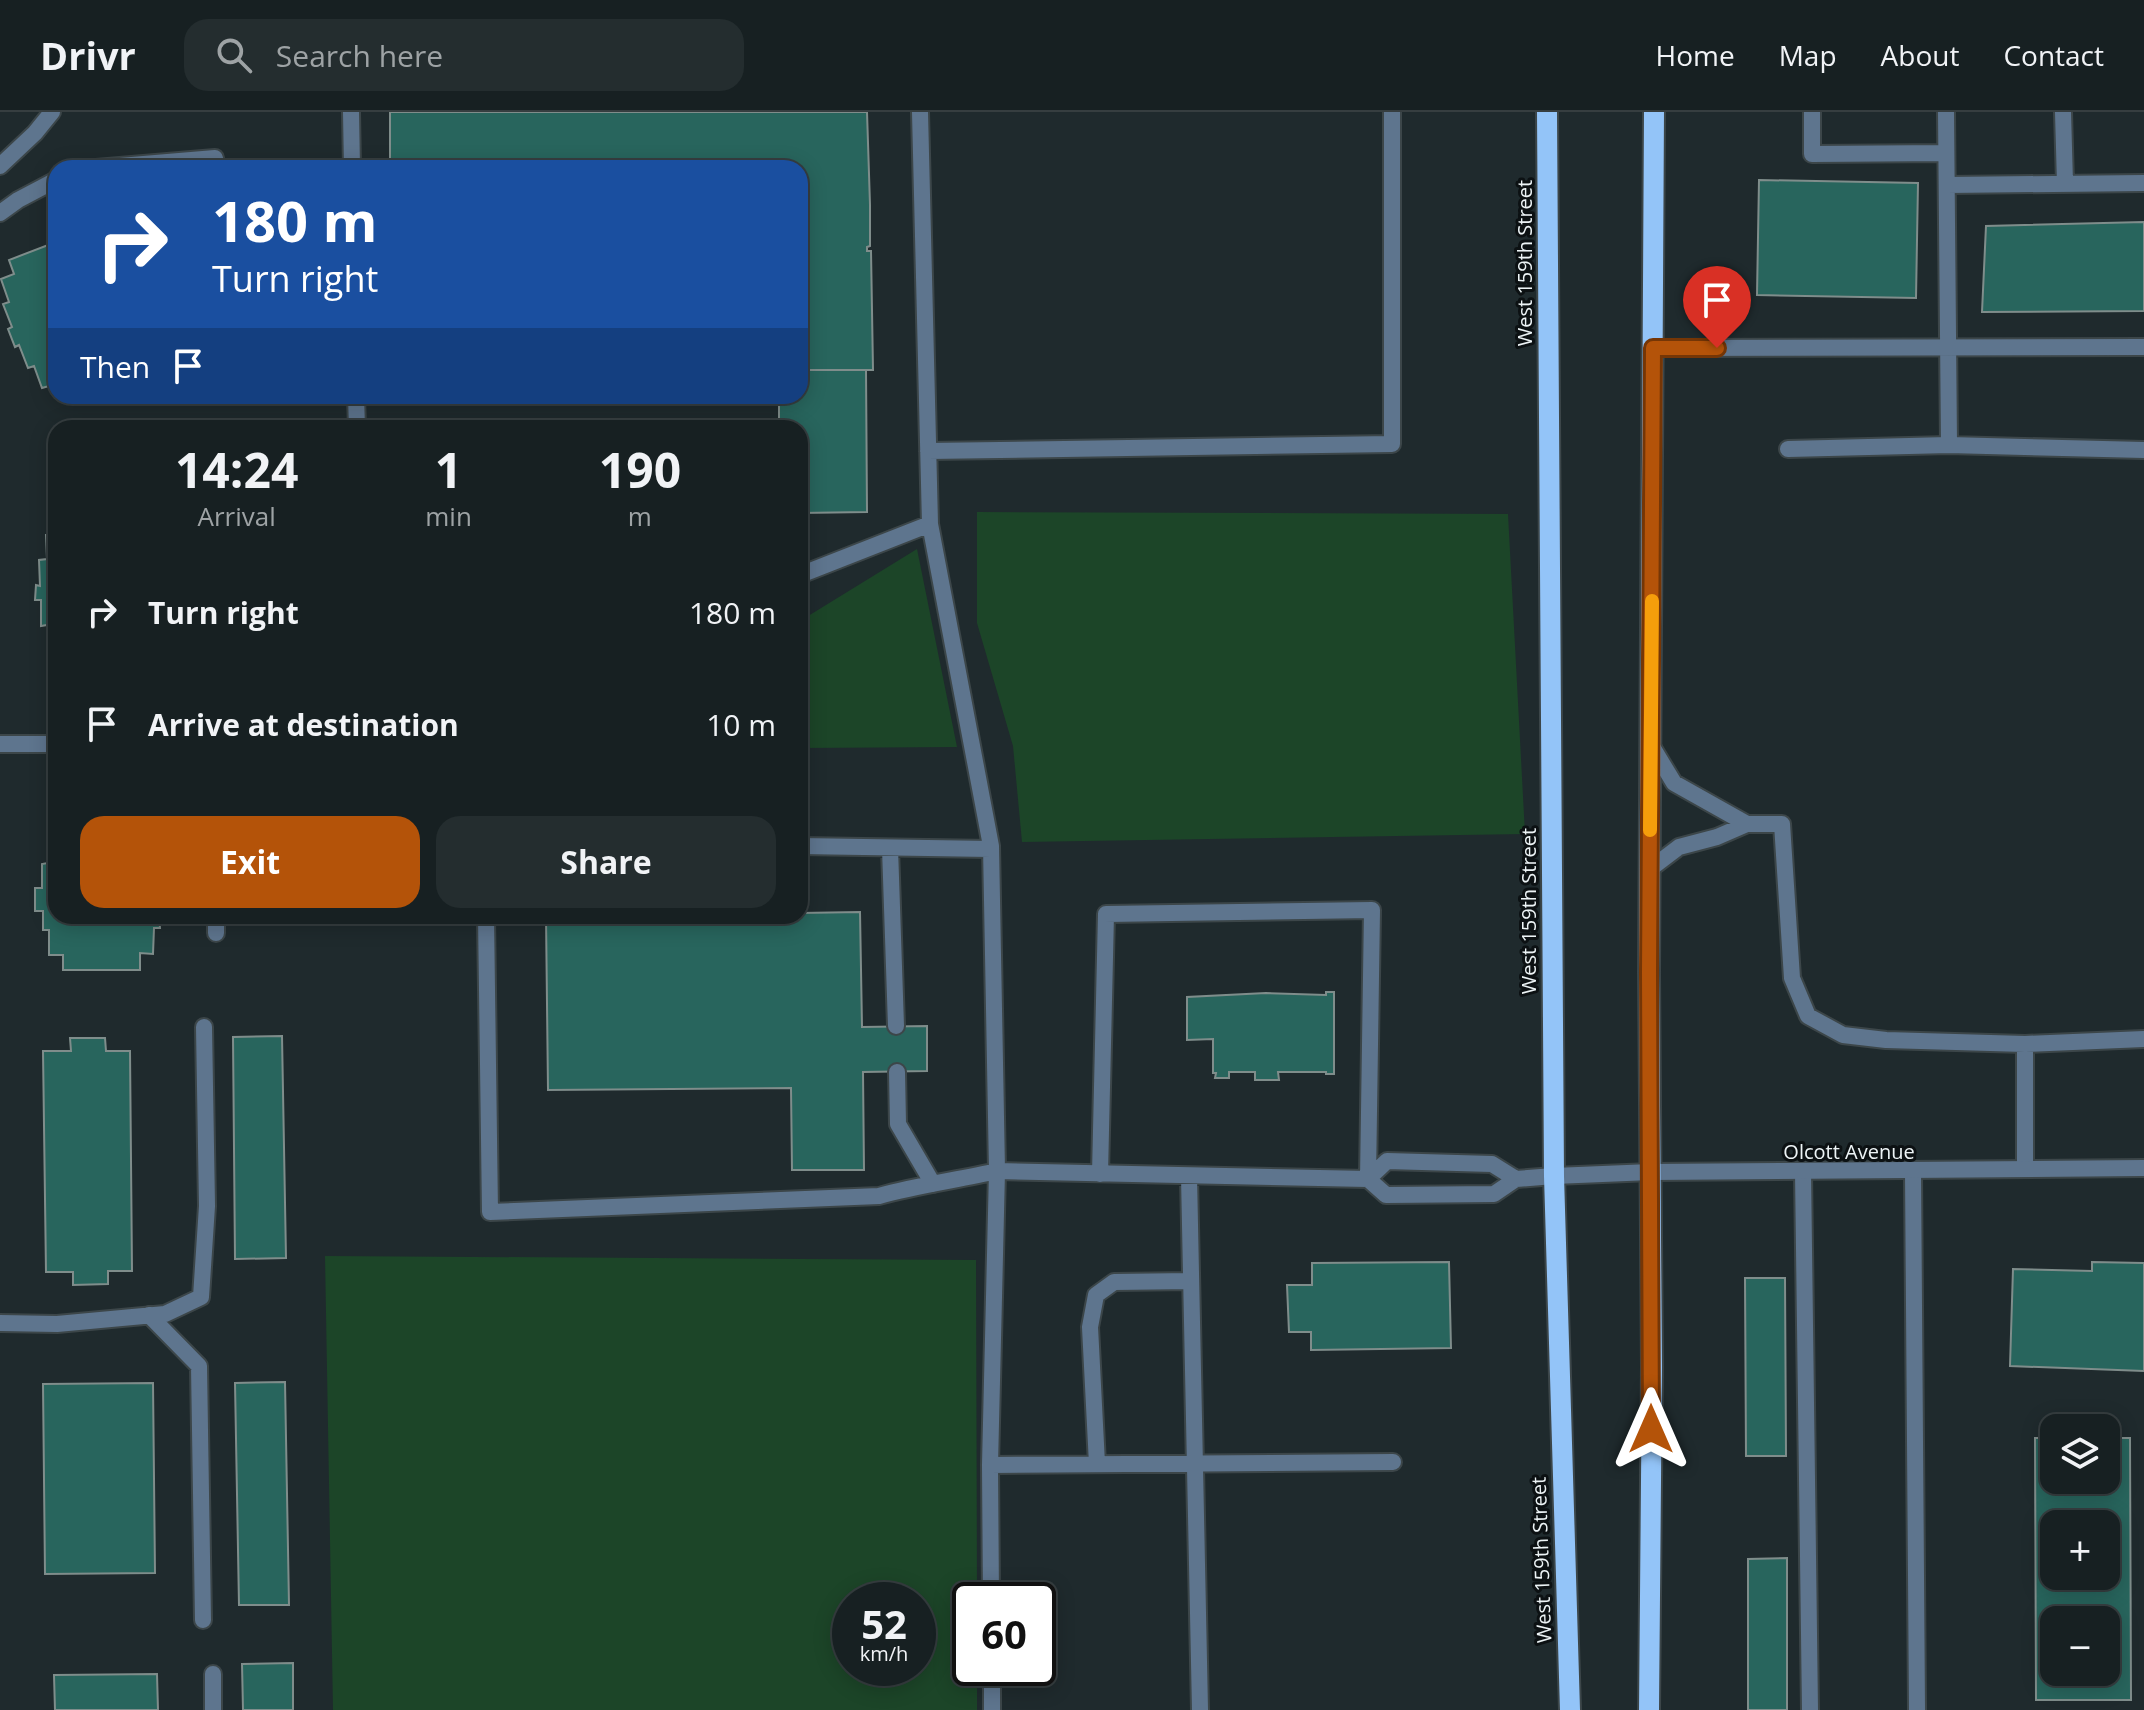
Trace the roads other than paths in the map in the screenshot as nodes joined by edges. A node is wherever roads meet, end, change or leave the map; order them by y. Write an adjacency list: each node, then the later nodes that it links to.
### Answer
1 (52, 112): 14 (street)
2 (351, 112): 13 (street)
3 (920, 112): 26 (street)
4 (1392, 112): 26 (street)
5 (1547, 112): 51 (main road, West 159th Street)
6 (1654, 112): 21 (main road)
7 (1812, 112): 10 (street)
8 (1946, 112): 10 (street)
9 (2063, 112): 15 (street)
10 (1946, 153): 18 (street)
11 (191, 160): 12 (street)
12 (215, 160)
13 (352, 160)
14 (0, 166)
15 (2065, 183): 16 (street); 18 (street)
16 (2144, 183)
17 (48, 184): 19 (street)
18 (1947, 185): 22 (street)
19 (0, 213)
20 (2144, 347): 22 (street)
21 (1653, 348): 22 (street); 31 (main road)
22 (1947, 348): 23 (street)
23 (1949, 445): 24 (street); 25 (street)
24 (1788, 449)
25 (2144, 450)
26 (928, 451): 27 (street)
27 (930, 524): 28 (street); 35 (street)
28 (808, 572)
29 (0, 744): 30 (street)
30 (48, 744)
31 (1651, 745): 32 (street); 36 (main road)
32 (1747, 824): 36 (street); 41 (street)
33 (808, 846): 34 (street)
34 (890, 848): 35 (street); 38 (street)
35 (991, 849): 45 (street)
36 (1650, 869): 48 (main road)
37 (486, 924): 54 (street)
38 (896, 1026)
39 (204, 1027): 56 (street)
40 (2144, 1039): 41 (street)
41 (2025, 1044): 43 (street)
42 (897, 1072): 54 (street)
43 (2025, 1168): 44 (street, Olcott Avenue); 47 (street, Olcott Avenue)
44 (2144, 1168)
45 (997, 1171): 49 (street); 54 (street); 61 (street)
46 (1803, 1171): 47 (street, Olcott Avenue); 48 (street, Olcott Avenue); 71 (street)
47 (1913, 1171): 72 (street)
48 (1651, 1172): 51 (street, Olcott Avenue); 70 (main road)
49 (1100, 1174): 50 (street); 52 (street)
50 (1189, 1176): 52 (street); 55 (street)
51 (1554, 1176): 53 (street, Olcott Avenue); 66 (main road, West 159th Street)
52 (1368, 1179): 53 (street); 53 (street)
53 (1516, 1179)
54 (933, 1184)
55 (1191, 1281): 59 (street); 60 (street)
56 (149, 1315): 57 (street); 63 (street)
57 (0, 1323)
58 (1393, 1462): 59 (street)
59 (1195, 1463): 60 (street); 69 (street)
60 (1097, 1464): 61 (street)
61 (990, 1465): 62 (street)
62 (991, 1582)
63 (203, 1620)
64 (213, 1674): 67 (street)
65 (992, 1686): 68 (street)
66 (1568, 1707)
67 (213, 1710)
68 (992, 1710)
69 (1200, 1710)
70 (1649, 1710)
71 (1810, 1710)
72 (1917, 1710)

